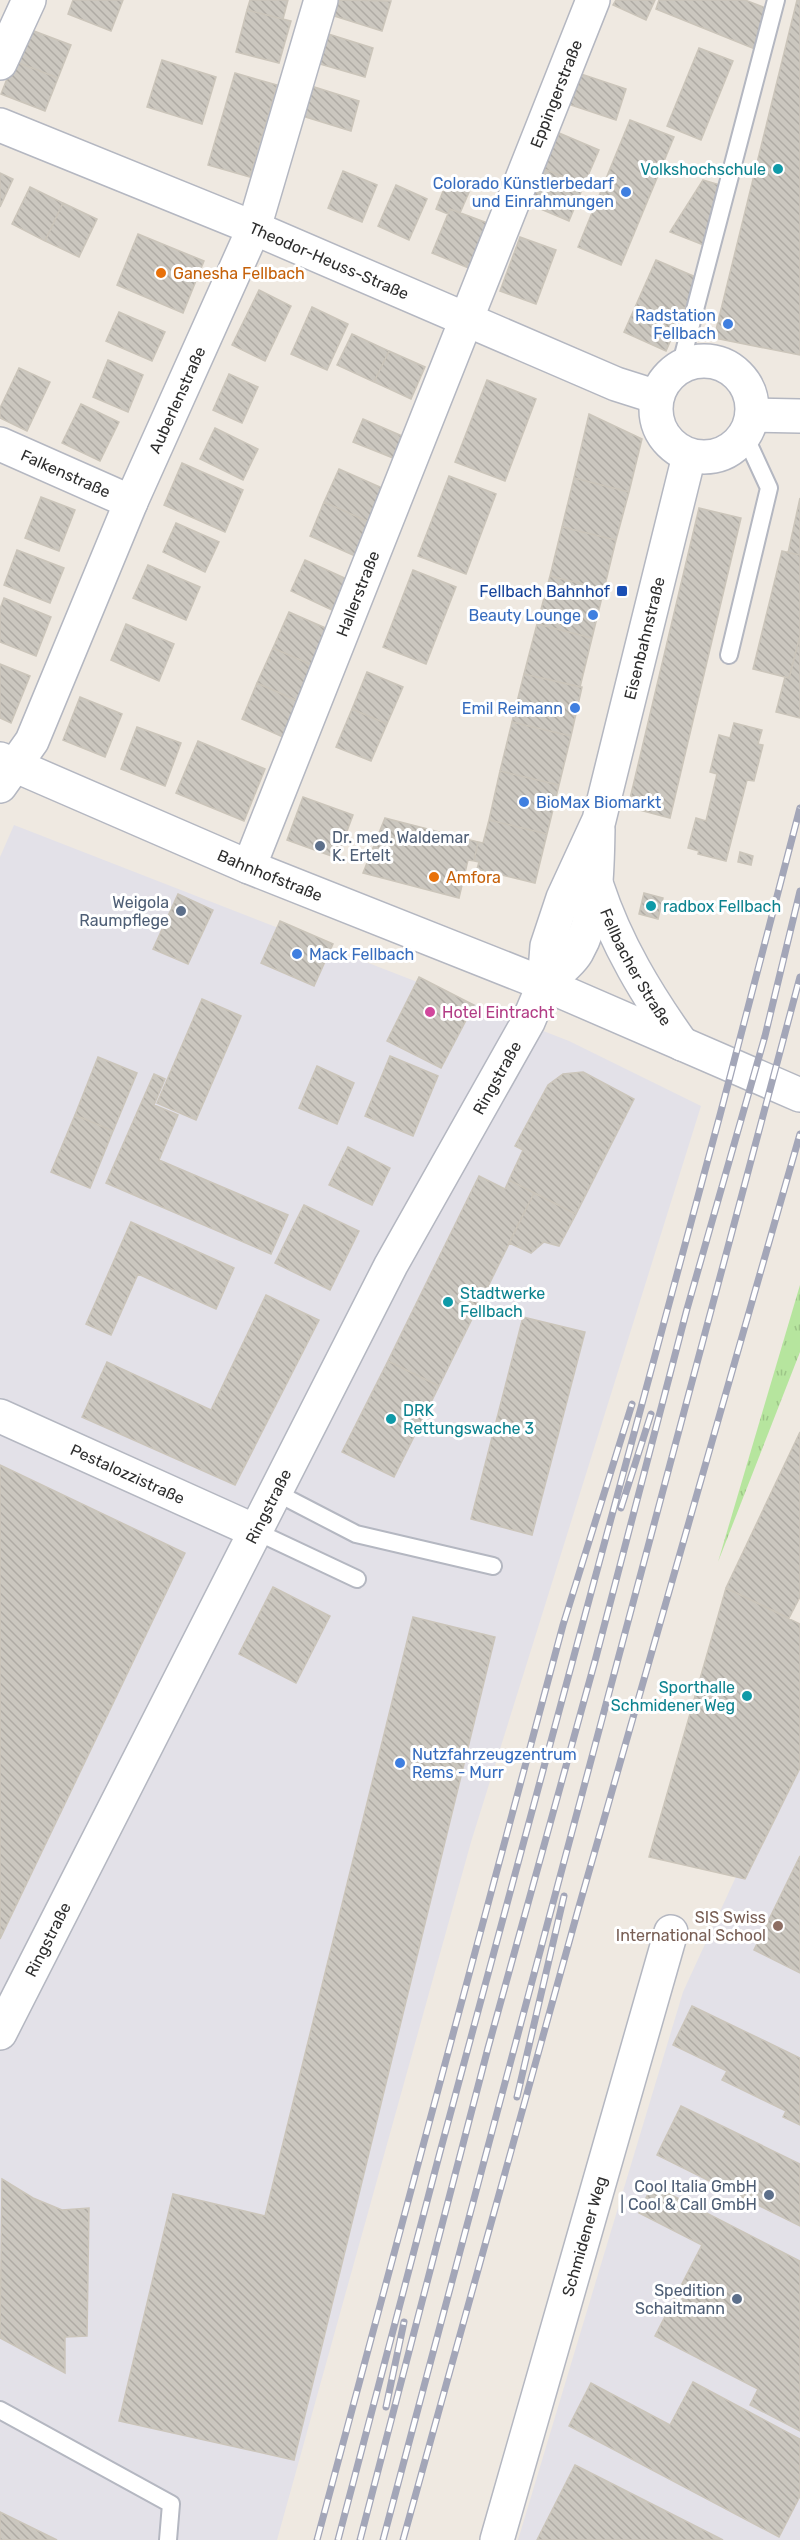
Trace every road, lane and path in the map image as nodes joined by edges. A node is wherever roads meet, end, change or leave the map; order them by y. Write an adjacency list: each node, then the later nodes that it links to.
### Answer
1 (29, 0): 5 (street)
2 (321, 0): 7 (street, Auberlenstraße)
3 (593, 0): 8 (street, Eppingerstraße)
4 (776, 0): 9 (lane)
5 (0, 63)
6 (0, 125): 7 (street, Theodor-Heuss-Straße)
7 (254, 228): 8 (street, Theodor-Heuss-Straße); 15 (street, Auberlenstraße)
8 (467, 320): 10 (street, Theodor-Heuss-Straße); 19 (street, Hallerstraße)
9 (680, 367): 10 (street); 12 (street)
10 (657, 397): 14 (street)
11 (800, 416): 12 (street)
12 (749, 425): 14 (street); 16 (lane)
13 (0, 444): 15 (street, Falkenstraße)
14 (689, 456): 18 (street, Eisenbahnstraße)
15 (131, 502): 17 (street, Auberlenstraße)
16 (729, 656)
17 (5, 770): 19 (street, Bahnhofstraße)
18 (598, 820): 20 (street, Eisenbahnstraße); 21 (street, Eisenbahnstraße)
19 (249, 867): 21 (street, Bahnhofstraße)
20 (597, 886): 21 (street, Eisenbahnstraße); 22 (street, Fellbacher Straße)
21 (544, 984): 22 (street, Fellbacher Straße); 25 (street, Ringstraße)
22 (682, 1044): 23 (street, Fellbacher Straße)
23 (800, 1095)
24 (0, 1416): 26 (street, Pestalozzistraße)
25 (275, 1492): 26 (street, Ringstraße); 27 (lane)
26 (255, 1532): 28 (lane); 30 (street, Ringstraße)
27 (493, 1566)
28 (357, 1579)
29 (671, 1932): 33 (street, Schmidener Weg)
30 (0, 2033)
31 (0, 2410): 32 (lane)
32 (168, 2540)
33 (497, 2540)

